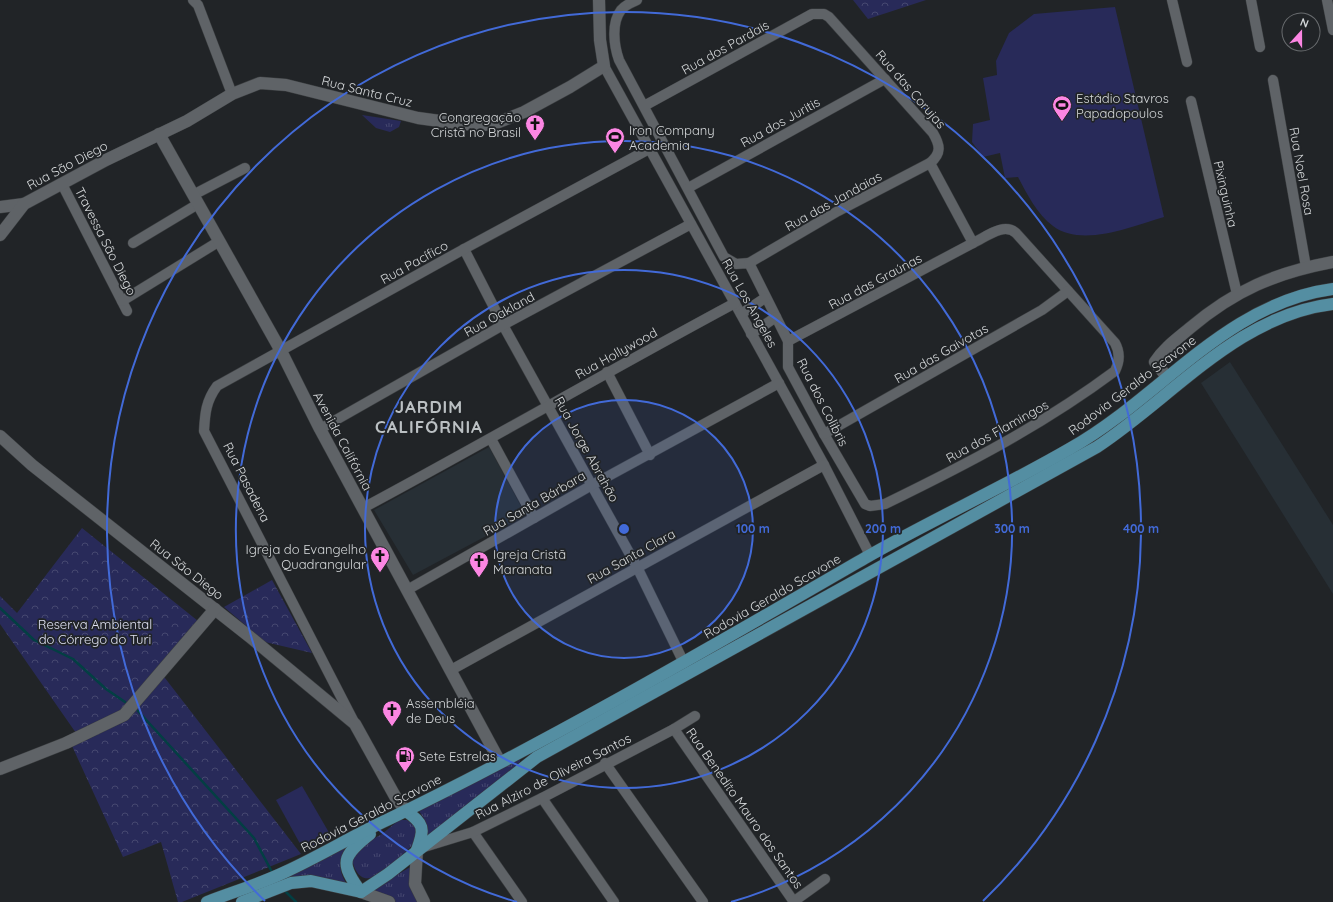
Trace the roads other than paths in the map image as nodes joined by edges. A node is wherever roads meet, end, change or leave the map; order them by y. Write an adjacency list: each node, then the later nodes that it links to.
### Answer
1 (193, 0): 14 (street)
2 (599, 0): 11 (main road)
3 (637, 0): 16 (street)
4 (1172, 0): 10 (street)
5 (1251, 0): 9 (street)
6 (1327, 0): 8 (street)
7 (818, 13): 12 (street, Rua das Corujas); 16 (street, Rua dos Pardais)
8 (1333, 30)
9 (1260, 47)
10 (1187, 62)
11 (604, 66): 14 (main road, Rua Santa Cruz); 18 (street, Rua Los Angeles)
12 (885, 79): 19 (street, Rua das Corujas); 22 (street, Rua dos Juritis)
13 (1273, 80): 35 (street, Rua Noel Rosa)
14 (232, 94): 17 (main road)
15 (1191, 101): 38 (street, Pixinguinha)
16 (644, 106): 22 (street)
17 (159, 134): 21 (main road, Rua São Diego); 23 (main road, Avenida Califórnia)
18 (649, 149): 27 (street, Rua Los Angeles); 32 (street, Rua Pacífico)
19 (930, 163): 31 (street); 34 (street, Rua das Jandaias)
20 (245, 168): 23 (street)
21 (62, 184): 24 (main road, Rua São Diego); 40 (street, Travessa São Diego)
22 (688, 188): 34 (street)
23 (195, 200): 29 (main road, Avenida Califórnia); 30 (street)
24 (24, 204): 25 (main road); 28 (main road, Rua São Diego)
25 (0, 207)
26 (0, 219): 28 (main road)
27 (691, 224): 41 (street, Rua Los Angeles); 46 (street, Rua Oakland)
28 (1, 233)
29 (218, 242): 40 (street); 49 (main road, Avenida Califórnia)
30 (133, 243)
31 (973, 243): 37 (street); 48 (street, Rua das Graúnas)
32 (464, 249): 46 (street, Rua Jorge Abrahão); 49 (street, Rua Pacífico)
33 (1333, 262): 35 (main road)
34 (749, 263): 39 (street, Rua dos Colibris)
35 (1306, 267): 38 (main road)
36 (1333, 289): 51 (main road, Rodovia Geraldo Scavone)
37 (1068, 291): 56 (street, Rua das Gaivotas); 62 (street, Rua dos Flamingos)
38 (1237, 294): 51 (main road)
39 (765, 298): 44 (street); 45 (street, Rua dos Colibris)
40 (122, 301): 43 (street, Travessa São Diego)
41 (735, 302): 44 (street, Rua Los Angeles); 50 (street, Rua Hollywood)
42 (1333, 304): 83 (main road, Rodovia Geraldo Scavone)
43 (127, 311)
44 (741, 314): 47 (street, Rua Los Angeles)
45 (776, 317): 47 (street); 48 (street, Rua dos Colibris)
46 (503, 326): 53 (street, Rua Jorge Abrahão); 55 (street, Rua Oakland)
47 (752, 334): 52 (street, Rua Los Angeles)
48 (788, 341): 56 (street, Rua dos Colibris)
49 (281, 351): 54 (street, Rua Pacífico); 55 (main road, Avenida Califórnia)
50 (607, 372): 53 (street, Rua Hollywood); 59 (street)
51 (1167, 377): 65 (main road, Rodovia Geraldo Scavone)
52 (779, 383): 59 (street, Rua Santa Bárbara); 60 (street, Rua Los Angeles)
53 (548, 405): 58 (street, Rua Hollywood); 61 (street, Rua Jorge Abrahão)
54 (205, 410): 71 (street, Rua Pasadena)
55 (320, 429): 63 (main road, Avenida Califórnia)
56 (824, 434): 62 (street, Rua dos Colibris)
57 (0, 436): 68 (main road, Rua São Diego)
58 (491, 439): 63 (street, Rua Hollywood); 64 (street)
59 (650, 454): 61 (street, Rua Santa Bárbara)
60 (824, 465): 65 (street, Rua Los Angeles); 66 (street, Rua Santa Clara)
61 (592, 485): 64 (street, Rua Santa Bárbara); 66 (street, Rua Jorge Abrahão)
62 (870, 506)
63 (363, 508): 67 (main road, Avenida Califórnia)
64 (534, 518): 67 (street, Rua Santa Bárbara)
65 (870, 555): 69 (main road, Rodovia Geraldo Scavone)
66 (637, 567): 69 (street, Rua Jorge Abrahão); 70 (street, Rua Santa Clara)
67 (407, 590): 70 (main road, Avenida Califórnia)
68 (214, 609): 72 (main road, Rua São Diego); 78 (main road)
69 (684, 662): 76 (main road, Rodovia Geraldo Scavone)
70 (451, 670): 76 (main road, Avenida Califórnia)
71 (340, 694): 72 (street); 74 (street, Rua Pasadena)
72 (328, 701): 74 (main road, Rua São Diego)
73 (695, 716): 75 (street, Rua Alziro de Oliveira Santos)
74 (356, 724): 80 (main road, Rua Pasadena)
75 (674, 729): 77 (street, Rua Alziro de Oliveira Santos); 93 (street, Rua Benedito Mauro dos Santos)
76 (500, 762): 80 (main road, Rodovia Geraldo Scavone)
77 (605, 764): 79 (street, Rua Alziro de Oliveira Santos); 92 (street)
78 (0, 769)
79 (542, 798): 82 (street, Rua Alziro de Oliveira Santos); 91 (street)
80 (406, 811): 81 (main road, Rodovia Geraldo Scavone); 83 (main road)
81 (390, 818): 85 (main road); 86 (main road, Rodovia Geraldo Scavone)
82 (473, 832): 83 (street, Rua Alziro de Oliveira Santos); 90 (street)
83 (417, 850): 85 (main road, Rodovia Geraldo Scavone); 89 (main road)
84 (826, 879): 93 (street)
85 (361, 892): 87 (main road); 88 (main road)
86 (207, 902)
87 (242, 902)
88 (389, 902)
89 (424, 902)
90 (522, 902)
91 (614, 902)
92 (703, 902)
93 (794, 902)

